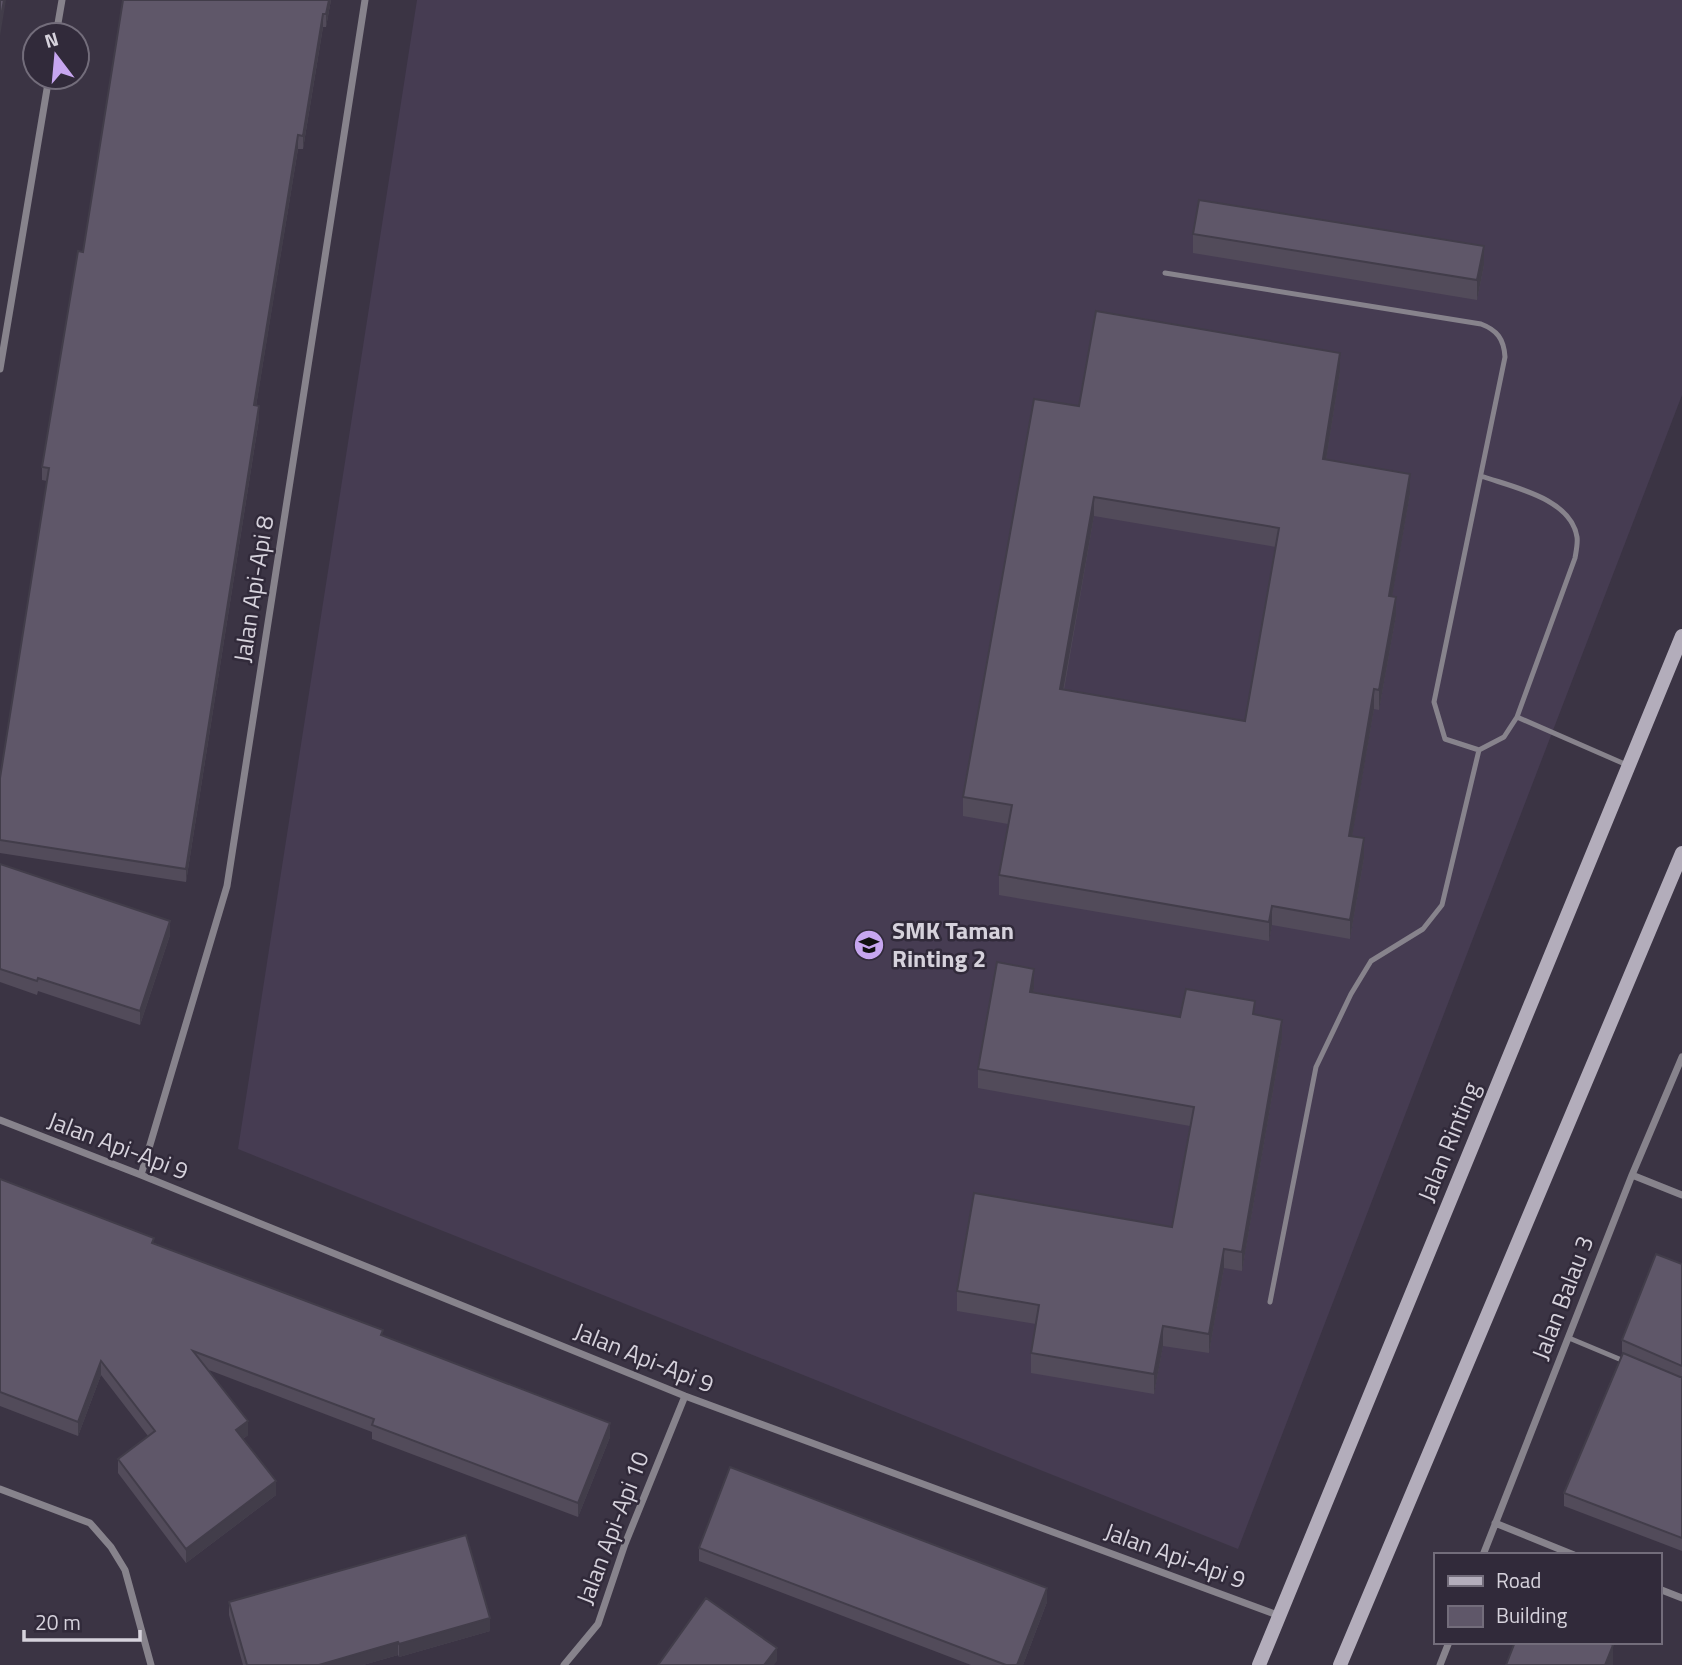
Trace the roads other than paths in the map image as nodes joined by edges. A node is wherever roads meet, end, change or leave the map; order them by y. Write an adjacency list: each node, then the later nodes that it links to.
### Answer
1 (62, 0): 3 (street)
2 (365, 0): 15 (street, Jalan Api-Api 8)
3 (58, 21)
4 (47, 91): 6 (street)
5 (1165, 273): 7 (lane)
6 (0, 369)
7 (1481, 476): 9 (lane); 10 (lane)
8 (1682, 636): 11 (main road, Jalan Rinting)
9 (1517, 717): 10 (lane); 11 (lane)
10 (1479, 750): 18 (lane)
11 (1628, 765): 28 (main road, Jalan Rinting)
12 (1682, 853): 33 (main road)
13 (1682, 1057): 16 (street, Jalan Balau 3)
14 (0, 1120): 15 (street, Jalan Api-Api 9)
15 (141, 1175): 21 (street, Jalan Api-Api 9)
16 (1632, 1175): 17 (street); 19 (street, Jalan Balau 3)
17 (1682, 1195)
18 (1270, 1302)
19 (1569, 1338): 20 (lane); 23 (street, Jalan Balau 3)
20 (1632, 1364)
21 (685, 1396): 28 (street, Jalan Api-Api 9); 31 (street, Jalan Api-Api 10)
22 (0, 1489): 30 (street)
23 (1495, 1524): 24 (street, Jalan Balau 3); 25 (street)
24 (1484, 1553)
25 (1569, 1553)
26 (1661, 1590): 27 (street)
27 (1682, 1598)
28 (1280, 1616): 32 (main road, Jalan Rinting)
29 (1448, 1644): 34 (street)
30 (151, 1665)
31 (564, 1665)
32 (1259, 1665)
33 (1340, 1665)
34 (1440, 1665)

